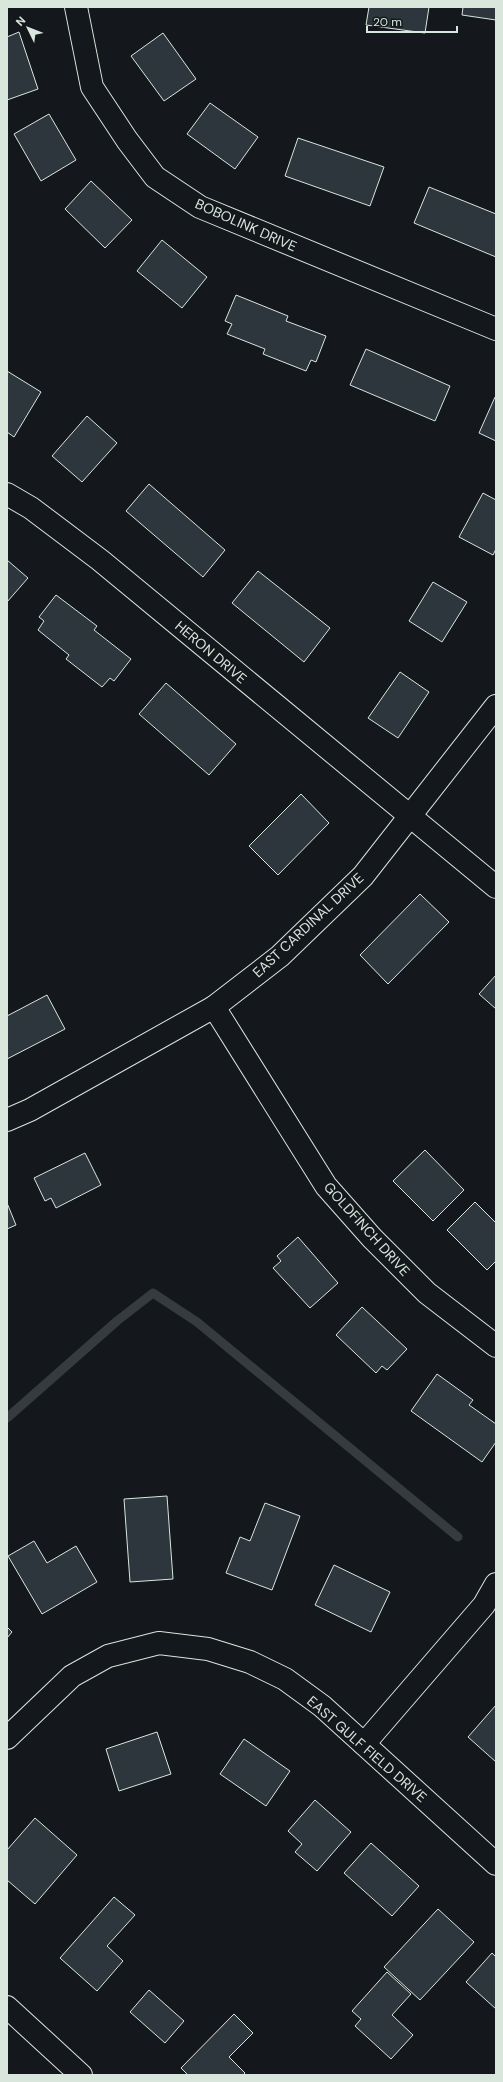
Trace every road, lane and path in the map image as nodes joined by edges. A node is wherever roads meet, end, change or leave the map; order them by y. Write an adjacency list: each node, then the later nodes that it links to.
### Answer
1 (76, 7): 2 (street, BOBOLINK DRIVE)
2 (496, 329)
3 (7, 494): 5 (street, HERON DRIVE)
4 (496, 706): 5 (street, EAST CARDINAL DRIVE)
5 (411, 817): 6 (street, HERON DRIVE); 7 (street, EAST CARDINAL DRIVE)
6 (496, 887)
7 (214, 1007): 8 (street, EAST CARDINAL DRIVE); 9 (street, GOLDFINCH DRIVE)
8 (7, 1120)
9 (496, 1346)
10 (496, 1584): 12 (street)
11 (7, 1738): 12 (street, EAST GULF FIELD DRIVE)
12 (364, 1744): 13 (street, EAST GULF FIELD DRIVE)
13 (496, 1864)
14 (7, 2007): 15 (street)
15 (81, 2075)

